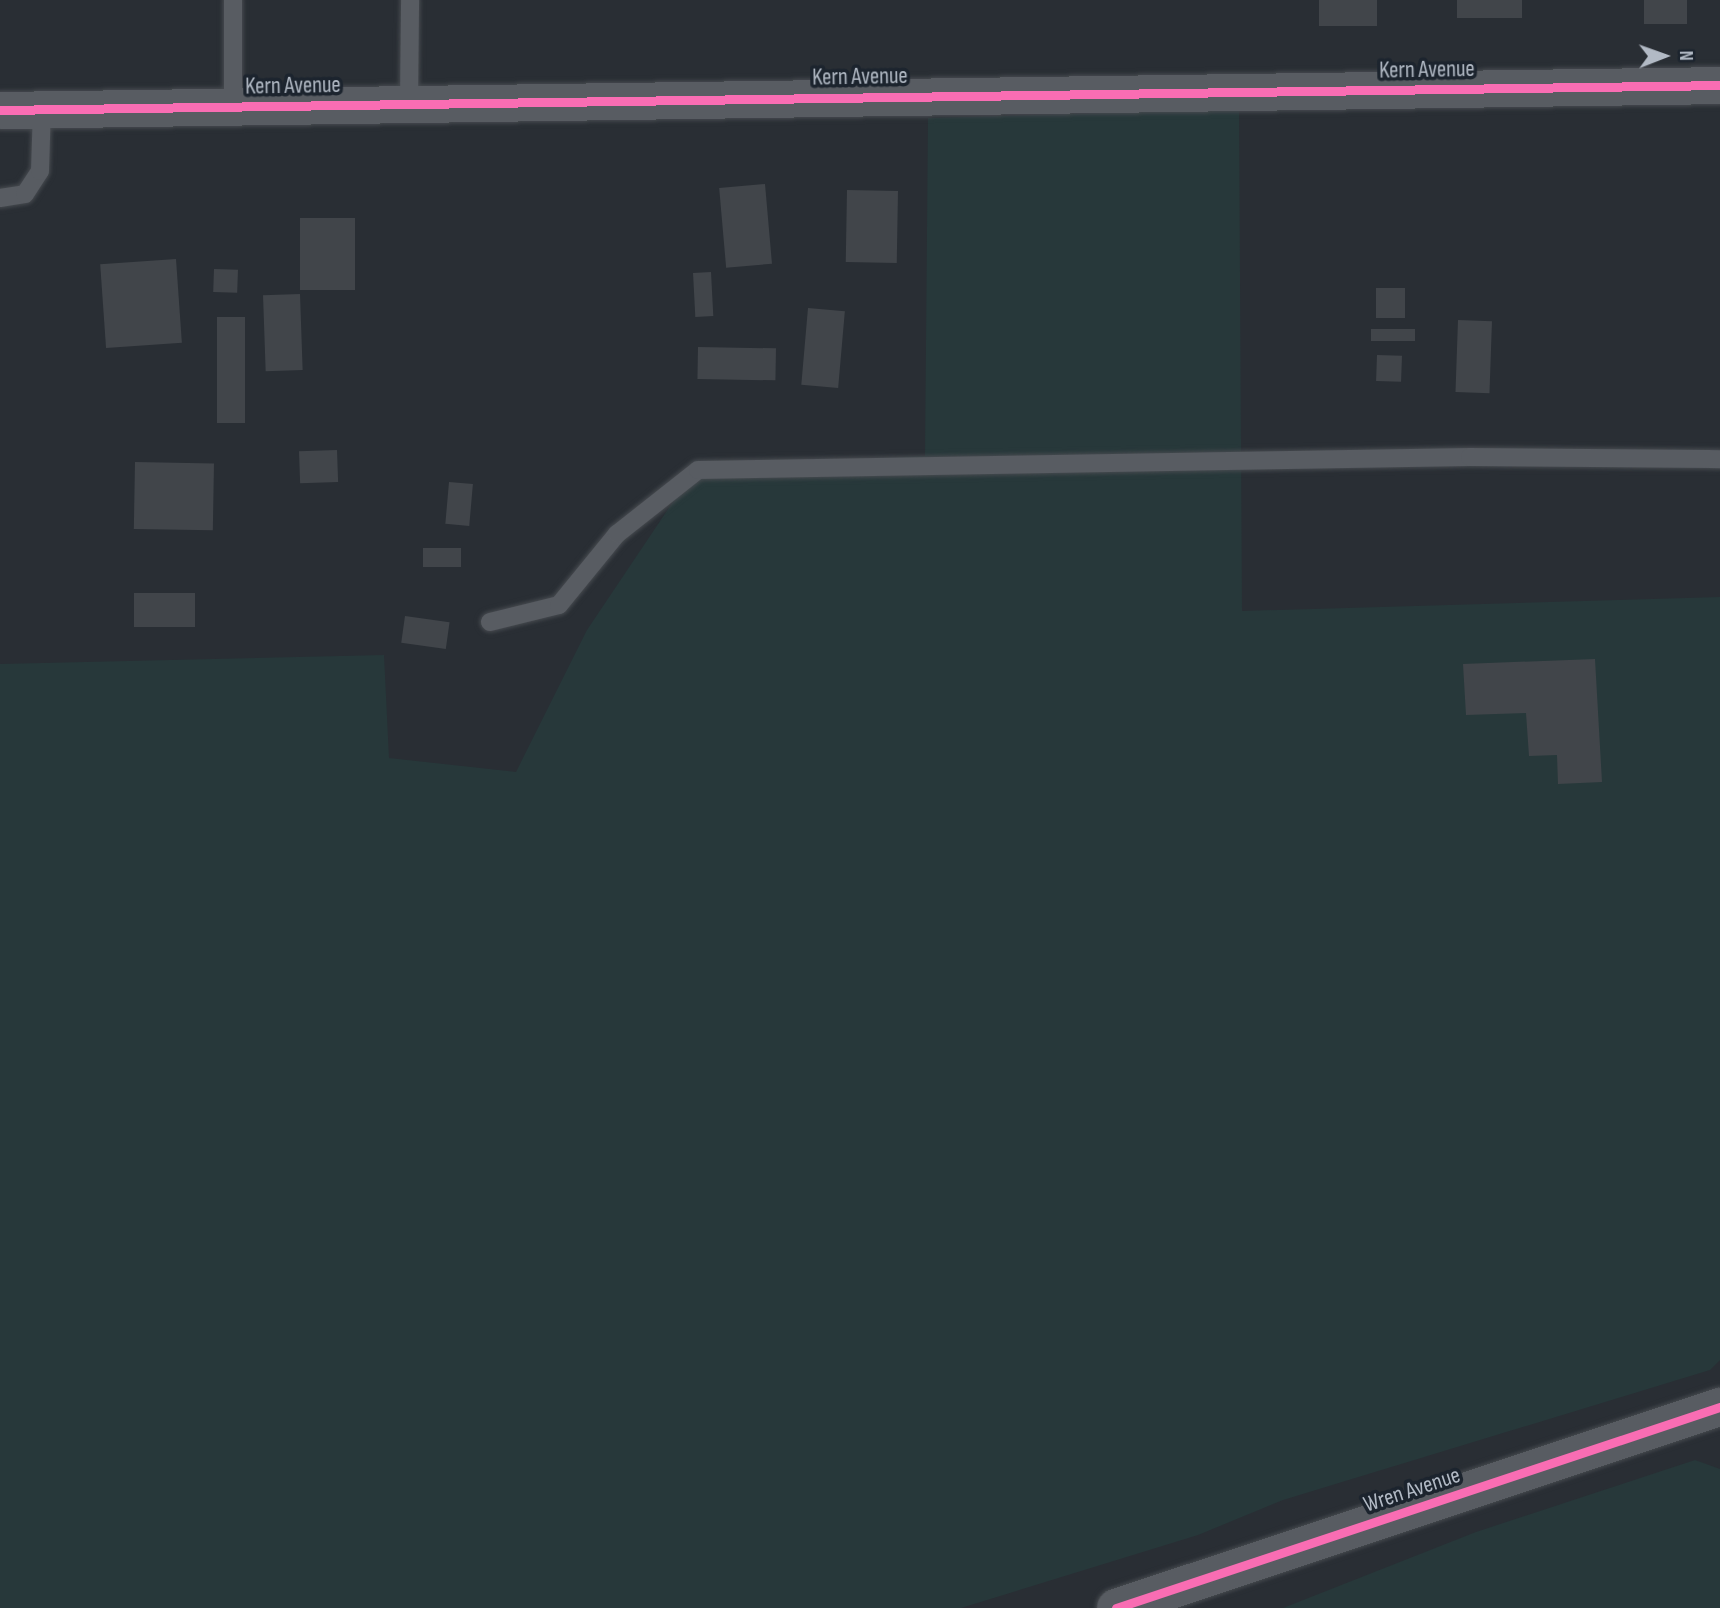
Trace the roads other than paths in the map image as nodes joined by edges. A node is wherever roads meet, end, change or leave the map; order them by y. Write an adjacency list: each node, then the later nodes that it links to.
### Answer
1 (233, 0): 5 (lane)
2 (410, 0): 4 (lane)
3 (1720, 85): 4 (street, Kern Avenue)
4 (409, 103): 5 (street, Kern Avenue)
5 (233, 106): 6 (street, Kern Avenue)
6 (42, 109): 7 (street, Kern Avenue); 8 (lane)
7 (0, 110)
8 (0, 198)
9 (1720, 458): 10 (lane)
10 (490, 622)
11 (1720, 1407): 12 (street, Wren Avenue)
12 (1116, 1608)

